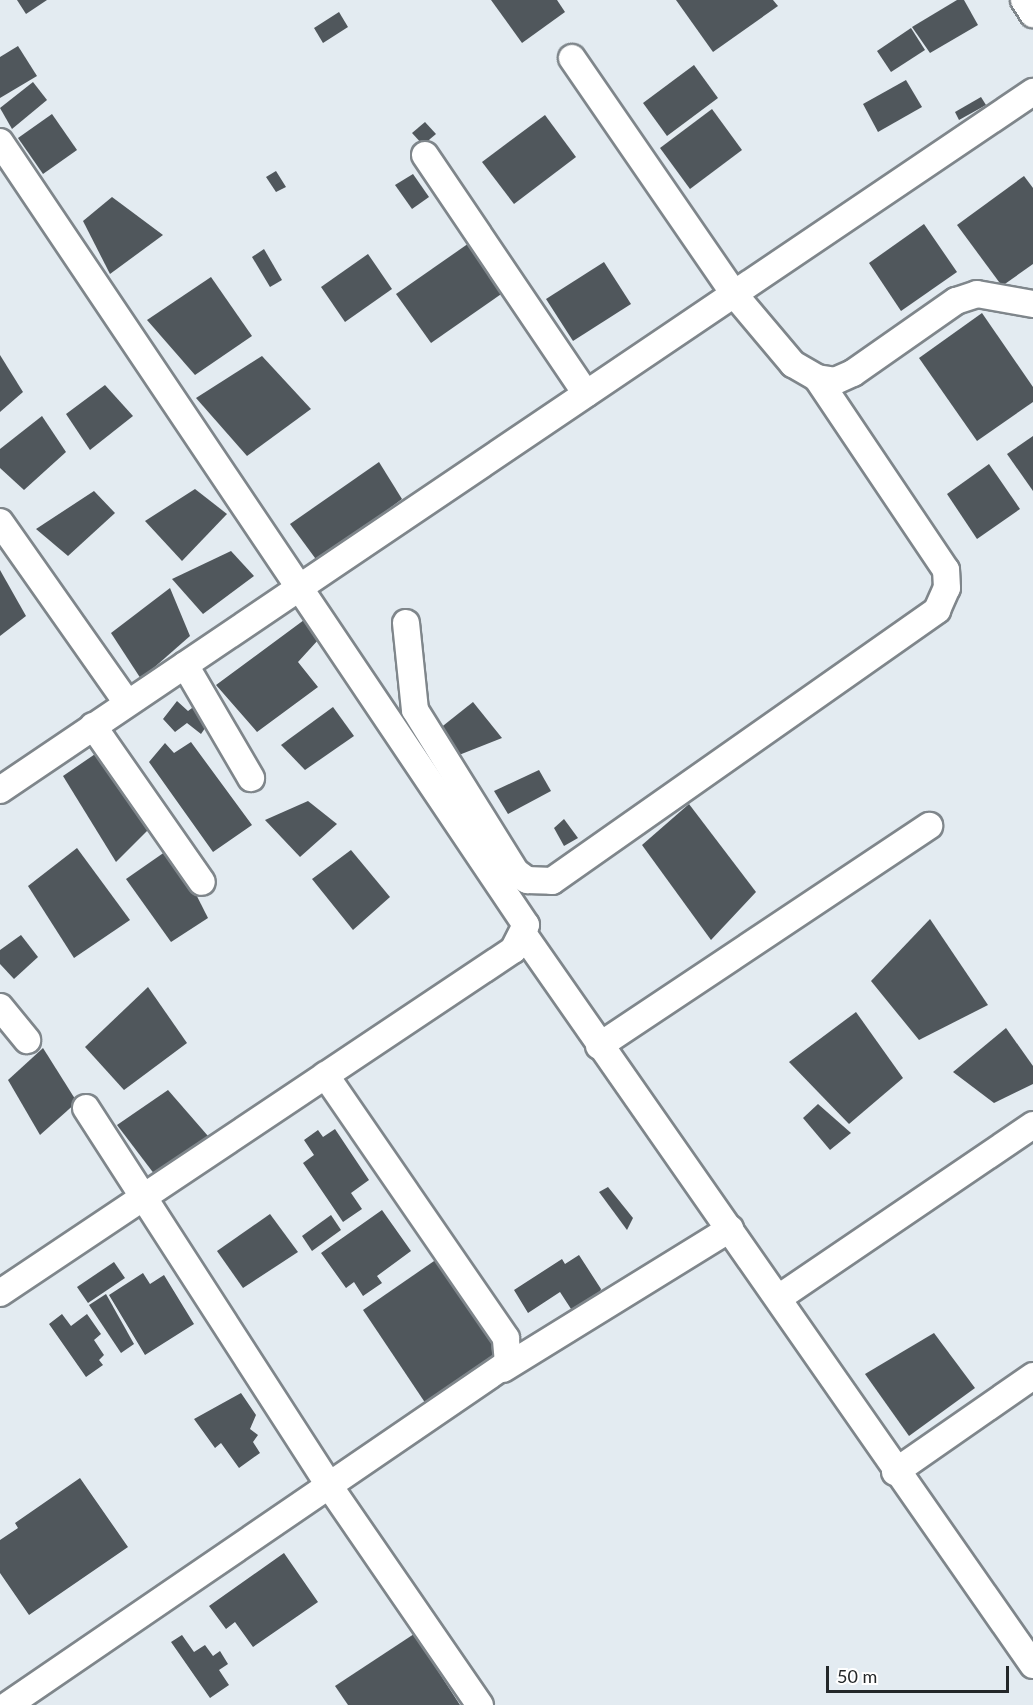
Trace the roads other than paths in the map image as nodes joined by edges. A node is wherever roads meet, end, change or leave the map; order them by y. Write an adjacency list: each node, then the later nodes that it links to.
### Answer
1 (1024, 0): 2 (street)
2 (1033, 14)
3 (572, 58): 7 (street)
4 (1033, 92): 7 (street)
5 (0, 142): 12 (street)
6 (425, 156): 10 (street)
7 (734, 294): 9 (street); 10 (street)
8 (1033, 304): 9 (street)
9 (817, 378): 13 (street)
10 (586, 394): 12 (street)
11 (0, 522): 15 (street)
12 (299, 587): 14 (street); 21 (street)
13 (406, 623)
14 (185, 665): 15 (street); 17 (street)
15 (127, 703): 16 (street)
16 (93, 726): 18 (street); 20 (street)
17 (251, 778)
18 (0, 790)
19 (929, 826): 24 (street)
20 (202, 882)
21 (524, 935): 24 (street); 25 (street)
22 (0, 1007): 23 (street)
23 (27, 1040)
24 (599, 1046): 29 (street)
25 (326, 1075): 28 (street); 32 (street)
26 (86, 1108): 28 (street)
27 (1033, 1125): 31 (street)
28 (145, 1196): 30 (street); 35 (street)
29 (730, 1229): 31 (street); 32 (street)
30 (0, 1293)
31 (780, 1297): 34 (street)
32 (503, 1369): 35 (street)
33 (1033, 1376): 34 (street)
34 (895, 1472): 36 (street)
35 (330, 1487): 37 (street); 38 (street)
36 (1031, 1658)
37 (8, 1705)
38 (480, 1705)

